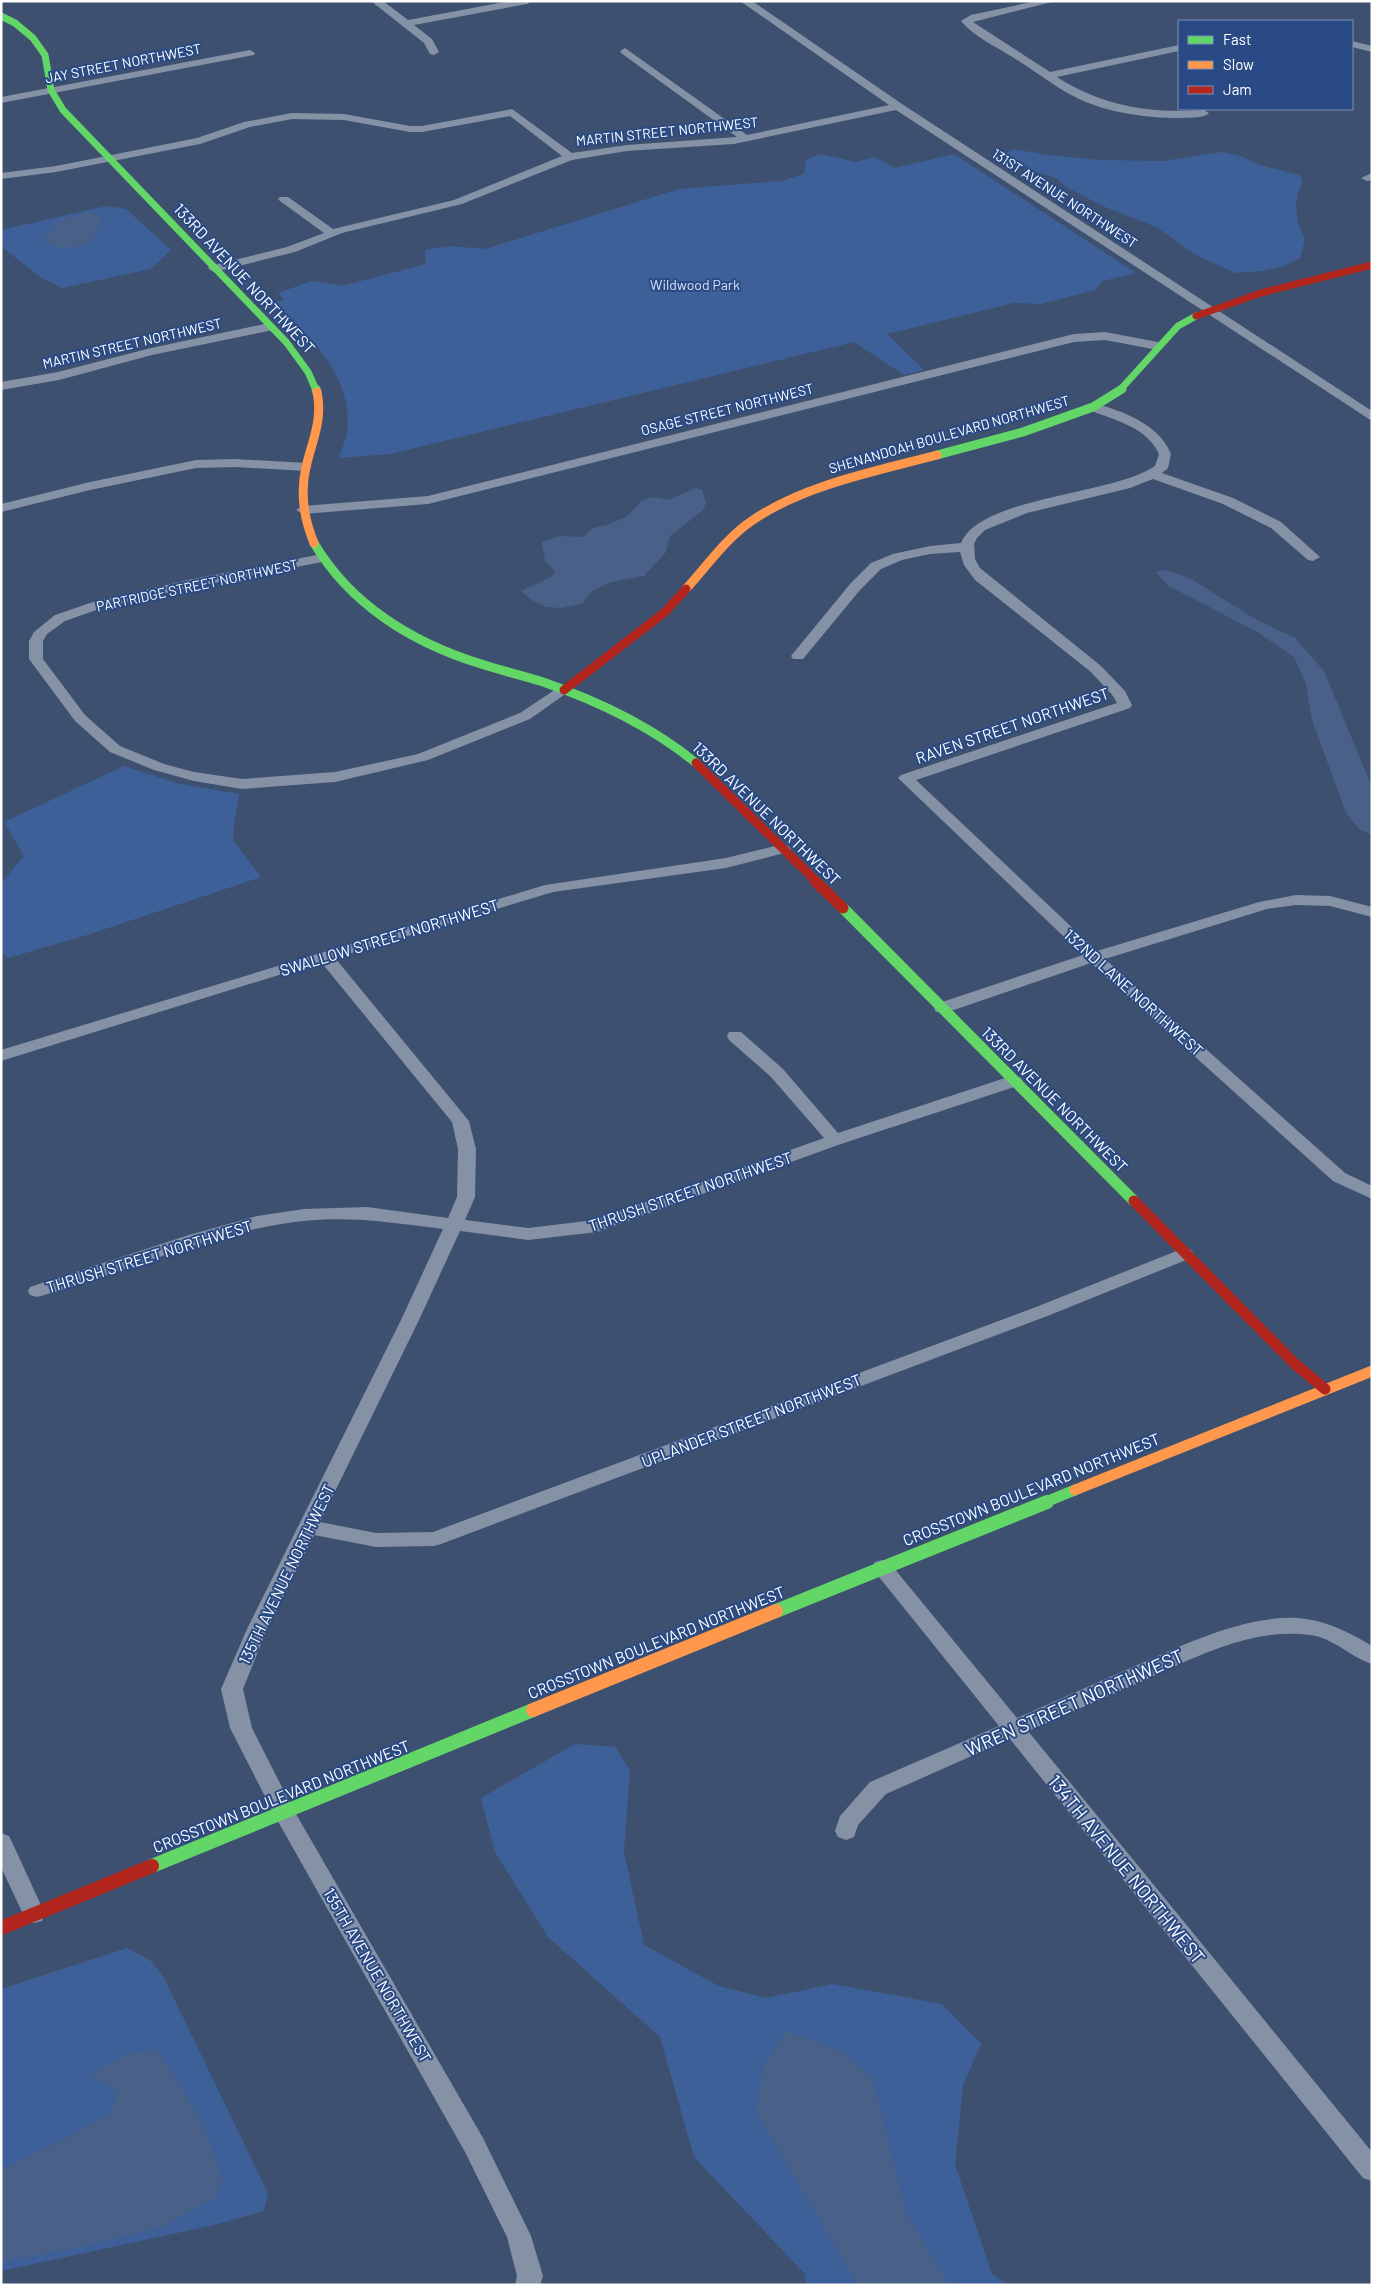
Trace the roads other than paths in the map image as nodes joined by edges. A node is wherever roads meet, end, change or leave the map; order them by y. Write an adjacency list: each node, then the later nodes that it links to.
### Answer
1 (376, 1): 6 (street)
2 (527, 1): 6 (street)
3 (745, 1): 16 (street, 131ST AVENUE NORTHWEST)
4 (1051, 1): 13 (street)
5 (1, 16): 14 (street, 133RD AVENUE NORTHWEST)
6 (405, 24): 11 (street)
7 (1353, 44): 9 (street)
8 (1178, 48): 13 (street)
9 (1372, 49)
10 (625, 51): 18 (street)
11 (434, 52)
12 (250, 53): 14 (street, JAY STREET NORTHWEST)
13 (1050, 75): 17 (street)
14 (51, 90): 15 (street, JAY STREET NORTHWEST); 19 (street, 133RD AVENUE NORTHWEST)
15 (1, 100)
16 (898, 106): 18 (street, MARTIN STREET NORTHWEST); 26 (street, 131ST AVENUE NORTHWEST)
17 (1204, 113)
18 (746, 139): 20 (street, MARTIN STREET NORTHWEST)
19 (110, 157): 20 (street); 21 (street); 24 (street, 133RD AVENUE NORTHWEST)
20 (570, 157): 23 (street, MARTIN STREET NORTHWEST)
21 (1, 176)
22 (284, 199): 23 (street)
23 (332, 233): 24 (street, MARTIN STREET NORTHWEST)
24 (214, 268): 27 (street, 133RD AVENUE NORTHWEST)
25 (1369, 268): 26 (street, SHENANDOAH BOULEVARD NORTHWEST)
26 (1208, 310): 28 (street, SHENANDOAH BOULEVARD NORTHWEST); 31 (street, 131ST AVENUE NORTHWEST)
27 (269, 327): 29 (street, MARTIN STREET NORTHWEST); 32 (street, 133RD AVENUE NORTHWEST)
28 (1158, 346): 30 (street, SHENANDOAH BOULEVARD NORTHWEST); 35 (street, OSAGE STREET NORTHWEST)
29 (1, 386)
30 (1093, 407): 33 (street); 40 (street, SHENANDOAH BOULEVARD NORTHWEST)
31 (1372, 417)
32 (306, 467): 34 (street); 35 (street, 133RD AVENUE NORTHWEST)
33 (1152, 474): 36 (street); 37 (street)
34 (1, 508)
35 (303, 510): 38 (street, 133RD AVENUE NORTHWEST)
36 (968, 547): 39 (street); 41 (street, RAVEN STREET NORTHWEST)
37 (1313, 557)
38 (322, 558): 40 (street, 133RD AVENUE NORTHWEST); 40 (street, PARTRIDGE STREET NORTHWEST)
39 (798, 656)
40 (564, 690): 42 (street, 133RD AVENUE NORTHWEST)
41 (906, 778): 45 (street, 132ND LANE NORTHWEST)
42 (783, 849): 44 (street, SWALLOW STREET NORTHWEST); 46 (street, 133RD AVENUE NORTHWEST)
43 (1372, 912): 45 (street)
44 (325, 956): 48 (street, SWALLOW STREET NORTHWEST); 52 (street, 135TH AVENUE NORTHWEST)
45 (1094, 957): 46 (street); 51 (street, 132ND LANE NORTHWEST)
46 (942, 1008): 49 (street, 133RD AVENUE NORTHWEST)
47 (735, 1036): 50 (street)
48 (1, 1056)
49 (1014, 1081): 50 (street, THRUSH STREET NORTHWEST); 53 (street, 133RD AVENUE NORTHWEST)
50 (835, 1140): 52 (street, THRUSH STREET NORTHWEST)
51 (1372, 1193)
52 (453, 1224): 54 (street, THRUSH STREET NORTHWEST); 57 (street, 135TH AVENUE NORTHWEST)
53 (1186, 1254): 56 (street, 133RD AVENUE NORTHWEST); 57 (street, UPLANDER STREET NORTHWEST)
54 (37, 1291)
55 (1372, 1371): 56 (street, CROSSTOWN BOULEVARD NORTHWEST)
56 (1324, 1389): 58 (street, CROSSTOWN BOULEVARD NORTHWEST)
57 (309, 1527): 61 (street, 135TH AVENUE NORTHWEST)
58 (882, 1567): 60 (street, 134TH AVENUE NORTHWEST); 61 (street, CROSSTOWN BOULEVARD NORTHWEST)
59 (1372, 1656): 60 (street, WREN STREET NORTHWEST)
60 (1014, 1729): 62 (street, WREN STREET NORTHWEST); 66 (street, 134TH AVENUE NORTHWEST)
61 (284, 1812): 64 (street, CROSSTOWN BOULEVARD NORTHWEST); 67 (street, 135TH AVENUE NORTHWEST)
62 (846, 1831)
63 (1, 1842): 64 (street)
64 (34, 1914): 65 (street, CROSSTOWN BOULEVARD NORTHWEST)
65 (1, 1928)
66 (1372, 2170)
67 (527, 2285)

